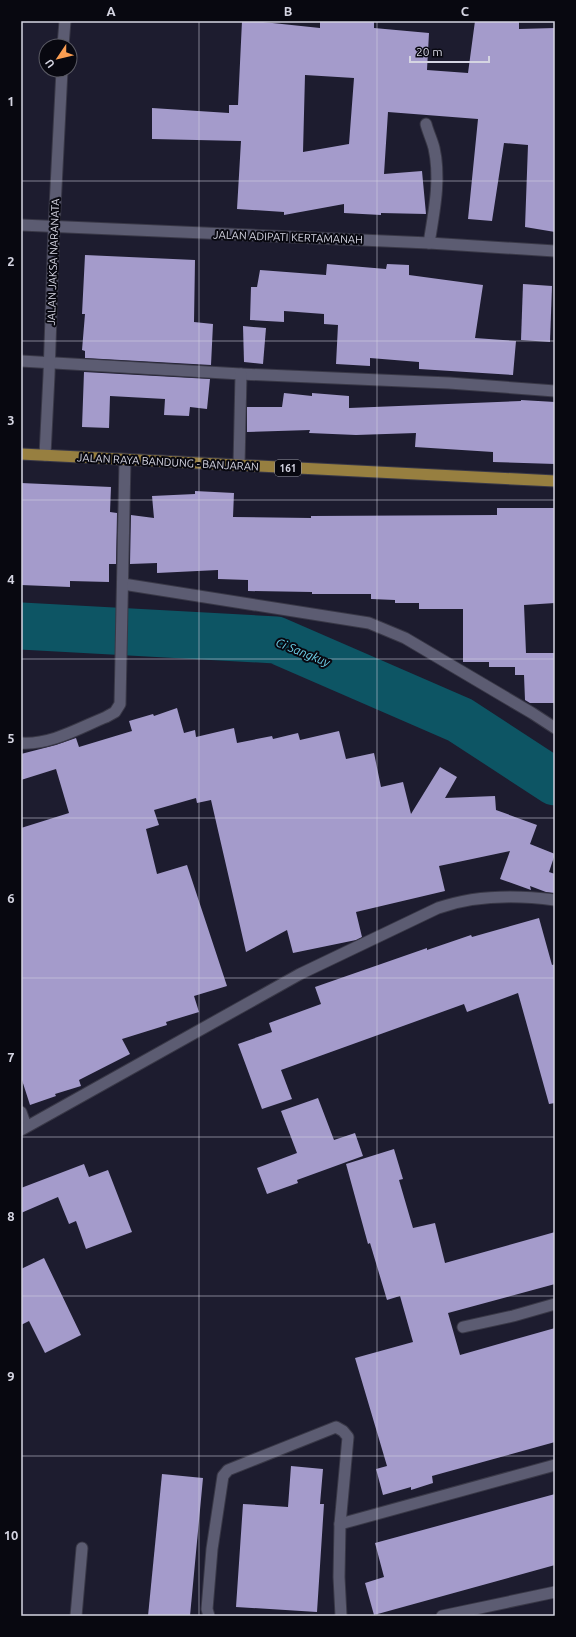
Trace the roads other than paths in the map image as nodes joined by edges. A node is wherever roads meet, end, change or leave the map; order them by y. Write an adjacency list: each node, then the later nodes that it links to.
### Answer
1 (65, 21): 2 (street)
2 (64, 38)
3 (62, 78): 6 (street, JALAN JAKSA NARANATA)
4 (426, 124): 7 (street)
5 (21, 225): 6 (street, JALAN ADIPATI KERTAMANAH)
6 (54, 227): 7 (street, JALAN ADIPATI KERTAMANAH); 10 (street, JALAN JAKSA NARANATA)
7 (429, 243): 8 (street, JALAN ADIPATI KERTAMANAH)
8 (555, 252)
9 (21, 361): 10 (street)
10 (50, 362): 11 (street); 14 (street, JALAN JAKSA NARANATA)
11 (241, 374): 12 (street); 16 (street)
12 (555, 391)
13 (21, 454): 14 (main road, JALAN RAYA BANDUNG - BANJARAN / 161)
14 (45, 455): 15 (main road, JALAN RAYA BANDUNG - BANJARAN / 161)
15 (125, 460): 16 (main road, JALAN RAYA BANDUNG - BANJARAN / 161); 18 (street)
16 (239, 465): 17 (main road, JALAN RAYA BANDUNG - BANJARAN / 161)
17 (555, 481)
18 (123, 586): 19 (street); 20 (street)
19 (555, 728)
20 (21, 743)
21 (555, 900): 23 (street)
22 (21, 1112): 23 (street)
23 (24, 1128)
24 (555, 1304): 25 (street)
25 (463, 1327)
26 (555, 1465): 27 (street)
27 (340, 1524): 31 (street); 32 (street)
28 (82, 1548): 30 (street)
29 (555, 1592): 33 (street)
30 (76, 1616)
31 (209, 1616)
32 (341, 1616)
33 (442, 1616)

